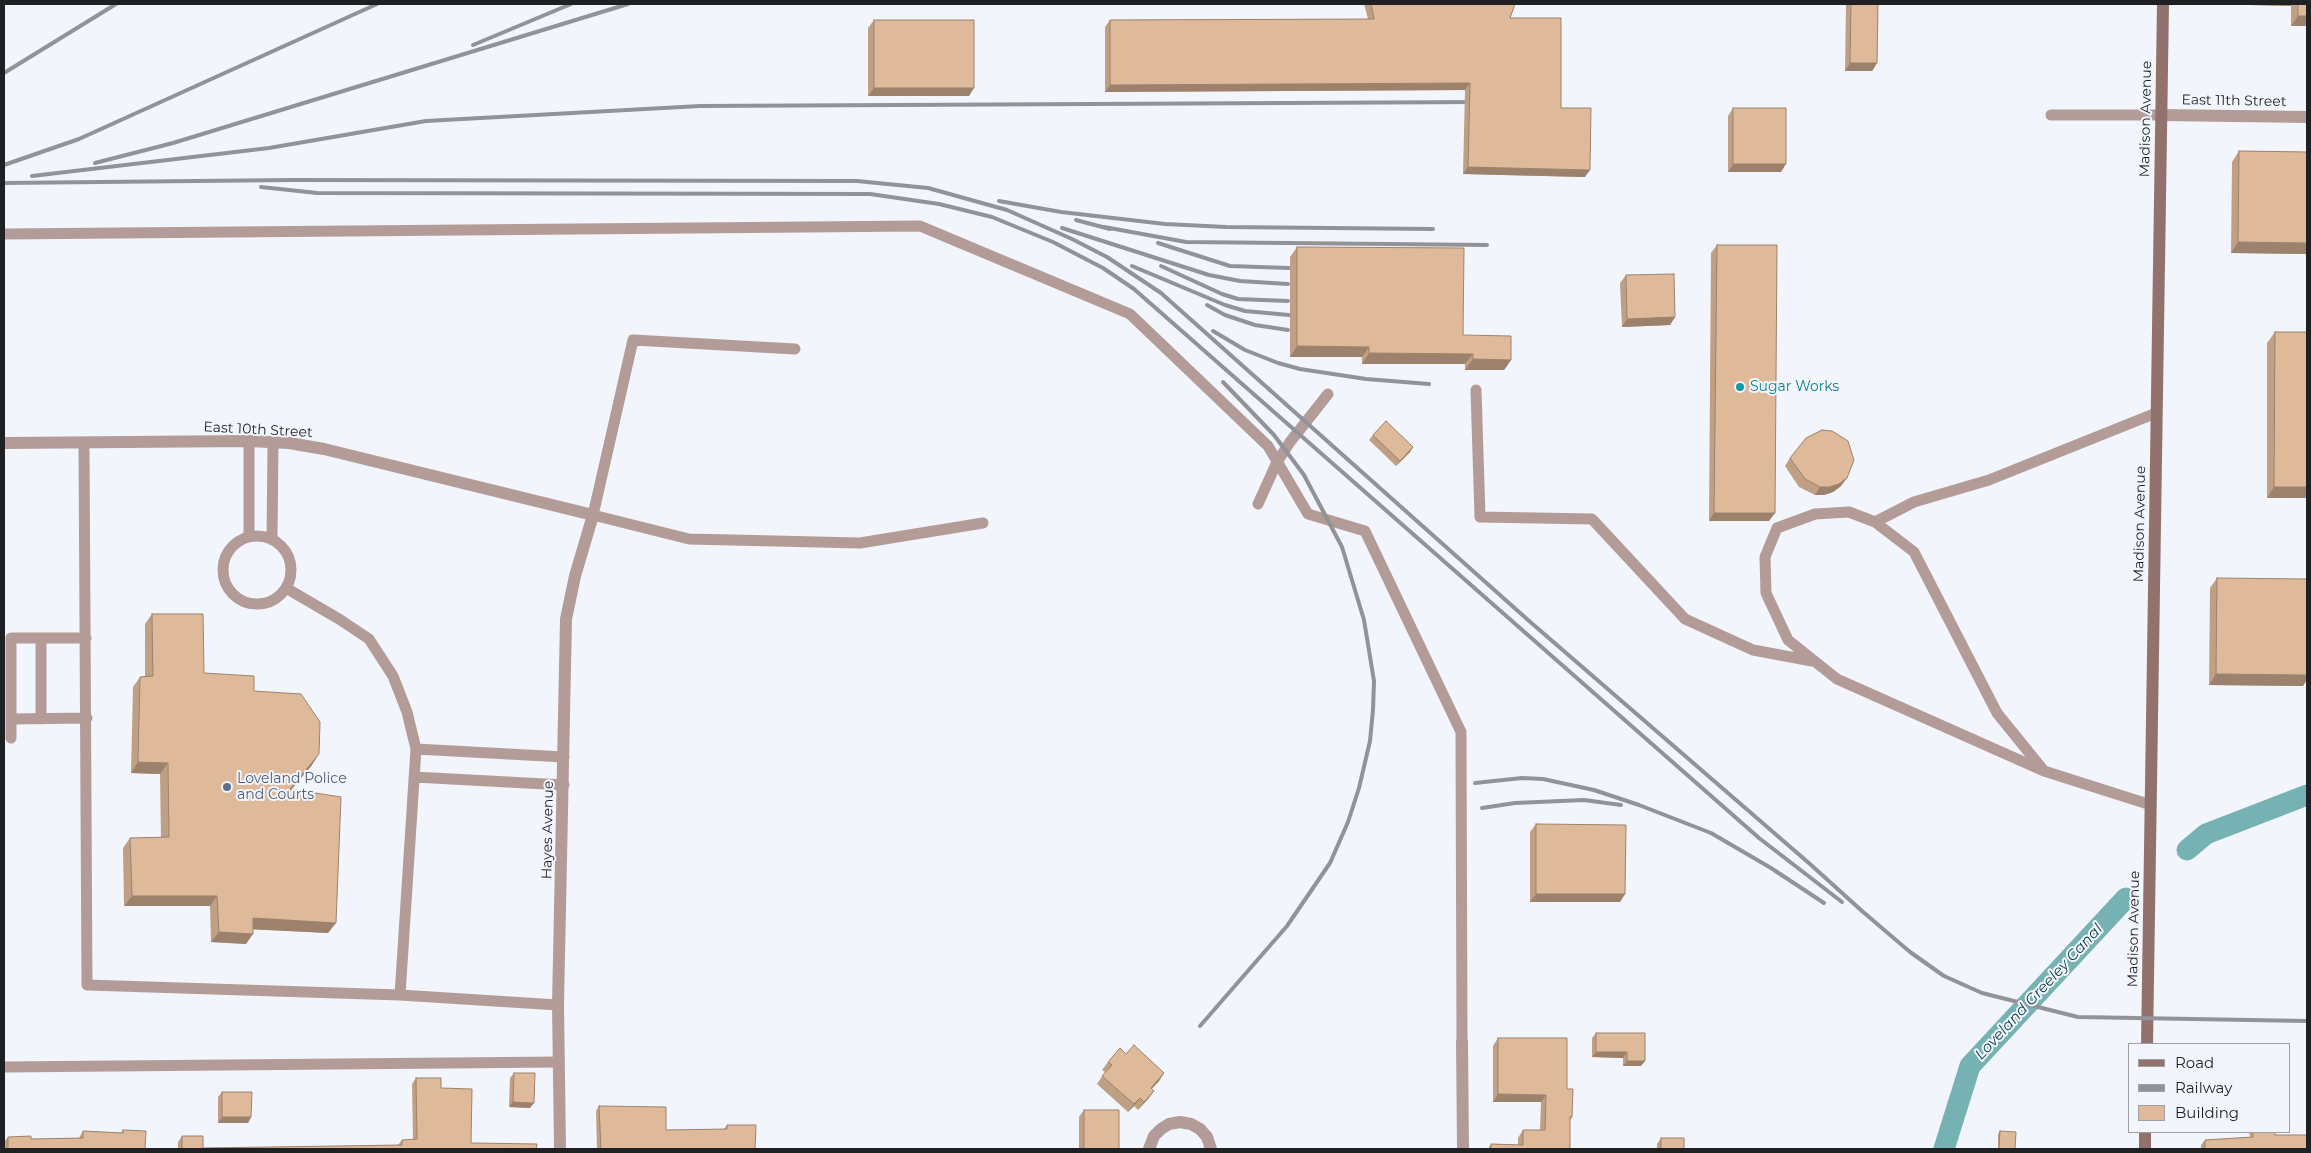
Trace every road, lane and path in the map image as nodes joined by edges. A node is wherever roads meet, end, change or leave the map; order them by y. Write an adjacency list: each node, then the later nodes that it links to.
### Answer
1 (2162, 4): 3 (main road, Madison Avenue)
2 (2051, 114): 3 (lane)
3 (2161, 115): 4 (street, East 11th Street); 9 (main road, Madison Avenue)
4 (2307, 117)
5 (4, 234): 14 (lane)
6 (795, 349): 16 (lane)
7 (1476, 390): 24 (lane)
8 (1328, 394): 14 (lane)
9 (2156, 414): 17 (lane); 34 (main road, Madison Avenue)
10 (249, 441): 12 (street, East 10th Street); 13 (street, East 10th Street); 19 (lane)
11 (4, 443): 12 (street, East 10th Street)
12 (84, 443): 23 (lane)
13 (273, 443): 16 (street, East 10th Street); 20 (lane)
14 (1277, 462): 15 (lane); 37 (lane)
15 (1258, 504)
16 (593, 515): 18 (lane); 30 (street, Hayes Avenue)
17 (1875, 522): 24 (lane); 31 (lane)
18 (983, 523)
19 (249, 537): 20 (lane); 21 (lane)
20 (272, 540): 21 (lane)
21 (286, 588): 29 (lane)
22 (41, 638): 23 (lane); 26 (lane); 27 (lane)
23 (86, 638): 25 (lane)
24 (1815, 661): 31 (lane)
25 (87, 718): 27 (lane); 35 (lane)
26 (11, 719): 27 (lane); 28 (lane)
27 (41, 719)
28 (11, 738)
29 (416, 750): 30 (lane); 32 (lane)
30 (564, 757): 33 (street, Hayes Avenue)
31 (2044, 771): 34 (lane)
32 (414, 777): 33 (lane); 35 (lane)
33 (564, 785): 36 (street, Hayes Avenue)
34 (2151, 805): 38 (main road, Madison Avenue)
35 (400, 995): 36 (lane)
36 (558, 1006): 39 (street, Hayes Avenue)
37 (1462, 1042): 45 (street)
38 (2147, 1043)
39 (559, 1062): 40 (lane); 42 (street, Hayes Avenue)
40 (4, 1067)
41 (2145, 1133): 46 (main road)
42 (560, 1149)
43 (1150, 1149): 44 (street)
44 (1211, 1149)
45 (1462, 1149)
46 (2145, 1149)

